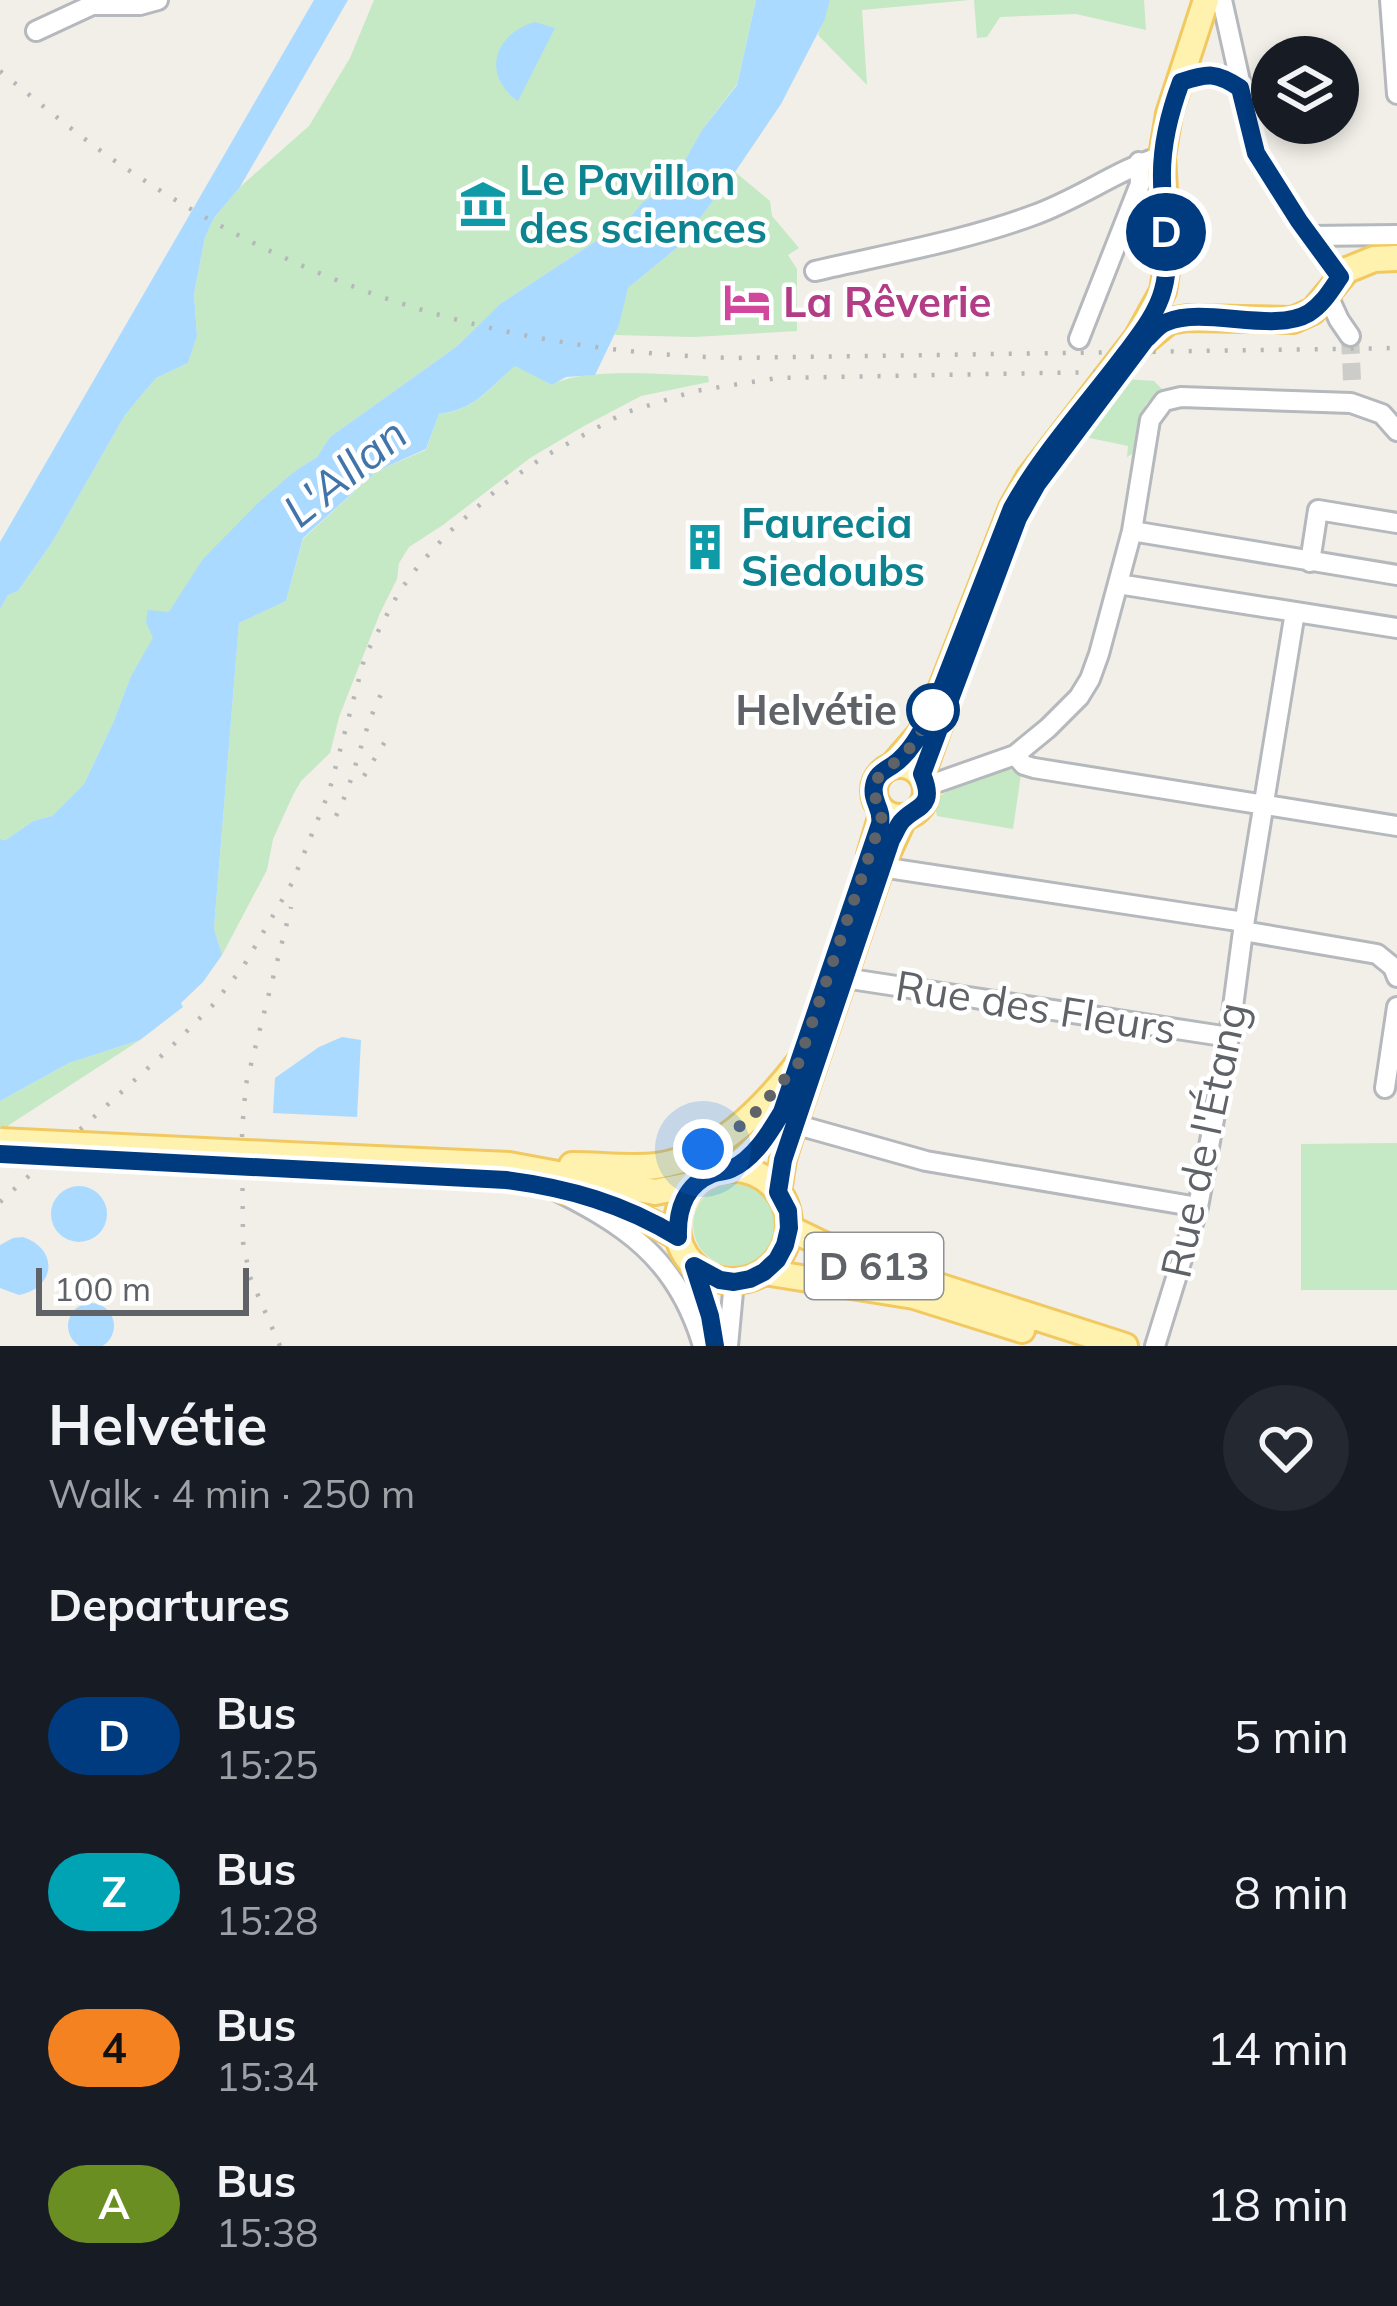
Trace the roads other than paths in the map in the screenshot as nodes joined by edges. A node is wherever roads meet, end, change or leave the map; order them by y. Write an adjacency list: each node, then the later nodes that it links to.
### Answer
1 (158, 0): 5 (street)
2 (1206, 0): 6 (main road)
3 (1222, 0): 7 (street)
4 (1390, 0): 8 (street)
5 (36, 31)
6 (1181, 82): 7 (street); 9 (main road)
7 (1240, 88): 11 (street)
8 (1397, 94)
9 (1151, 159): 13 (street); 15 (main road); 18 (street)
10 (1397, 235): 11 (street)
11 (1310, 236): 14 (street)
12 (1397, 258): 14 (main road)
13 (815, 271)
14 (1334, 286): 16 (main road); 17 (street)
15 (1163, 291): 16 (main road); 32 (main road)
16 (1188, 318): 33 (main road)
17 (1351, 336)
18 (1079, 339)
19 (1352, 380): 21 (street)
20 (1397, 400): 22 (street)
21 (1351, 403): 22 (street); 25 (street)
22 (1382, 414): 23 (street)
23 (1397, 431)
24 (1397, 523): 26 (street)
25 (1132, 531): 26 (street); 28 (street)
26 (1310, 562): 27 (street)
27 (1397, 575)
28 (1118, 584): 29 (street); 31 (street)
29 (1295, 612): 30 (street); 34 (street, Rue de l'Étang)
30 (1397, 628)
31 (1015, 755): 33 (street); 34 (street)
32 (893, 765): 33 (main road); 35 (main road)
33 (924, 780): 35 (main road)
34 (1263, 806): 36 (street); 38 (street, Rue de l'Étang)
35 (893, 814): 37 (main road); 43 (main road)
36 (1397, 826)
37 (881, 867): 38 (street); 40 (main road)
38 (1244, 927): 39 (street); 42 (street, Rue de l'Étang)
39 (1397, 977)
40 (844, 978): 42 (street, Rue des Fleurs); 45 (main road)
41 (1397, 1007): 44 (street)
42 (1228, 1036): 54 (street, Rue de l'Étang)
43 (798, 1064): 49 (main road); 50 (main road)
44 (1385, 1088)
45 (794, 1124): 53 (main road); 54 (street)
46 (0, 1141): 48 (main road, bridge)
47 (0, 1154): 48 (main road)
48 (284, 1162): 49 (main road); 52 (main road)
49 (509, 1165): 51 (main road)
50 (730, 1169): 51 (main road); 53 (main road)
51 (695, 1184): 56 (main road)
52 (545, 1185): 56 (main road); 60 (street)
53 (778, 1192): 55 (main road)
54 (1198, 1207): 65 (street, Rue de l'Étang)
55 (789, 1228): 58 (main road); 64 (main road, D 613)
56 (678, 1237): 57 (main road)
57 (694, 1266): 59 (main road); 61 (street)
58 (764, 1272): 59 (main road); 63 (main road, D 613)
59 (734, 1282): 62 (street)
60 (703, 1346)
61 (715, 1346)
62 (728, 1346)
63 (1076, 1346)
64 (1125, 1346)
65 (1155, 1346)

